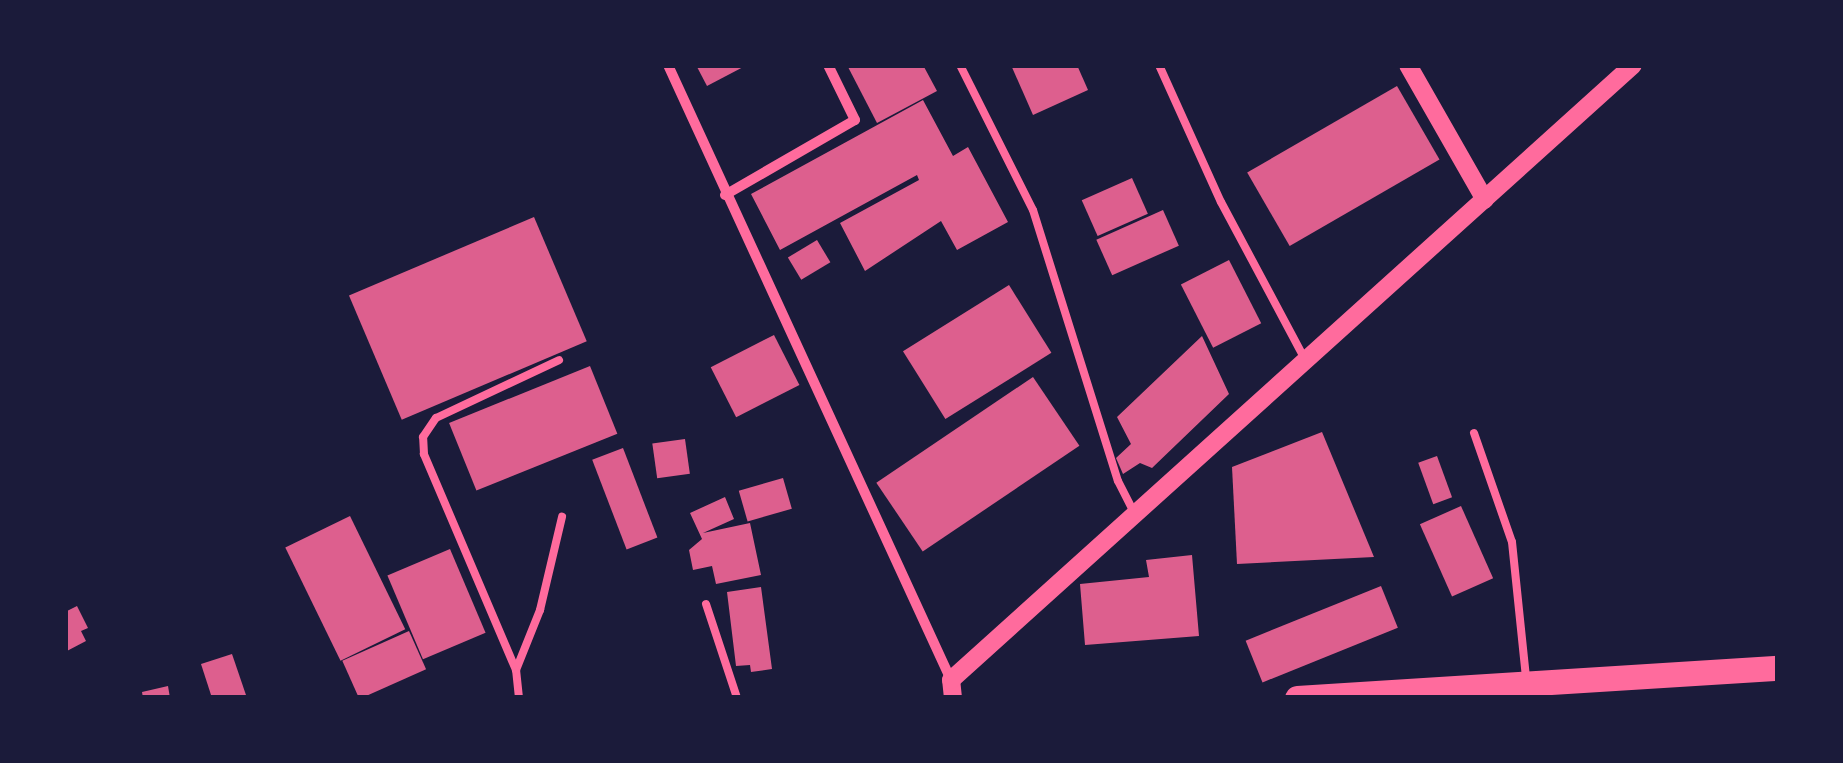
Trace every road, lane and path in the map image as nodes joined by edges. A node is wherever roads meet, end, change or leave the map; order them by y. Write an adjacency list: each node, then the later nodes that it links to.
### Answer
1 (668, 65): 7 (street)
2 (828, 65): 7 (street)
3 (960, 65): 13 (lane)
4 (1159, 65): 10 (lane)
5 (1408, 65): 8 (street)
6 (1633, 65): 8 (street)
7 (726, 196): 19 (street)
8 (1485, 200): 10 (street)
9 (559, 360): 16 (lane)
10 (1307, 363): 13 (street)
11 (1474, 432): 17 (lane)
12 (562, 518): 16 (lane)
13 (1137, 518): 19 (street)
14 (706, 604): 22 (lane)
15 (1778, 668): 18 (main road)
16 (516, 670): 21 (lane)
17 (1526, 682): 18 (main road); 20 (main road)
18 (1657, 685)
19 (952, 689)
20 (1389, 695): 23 (main road)
21 (519, 698)
22 (737, 698)
23 (1297, 698)

